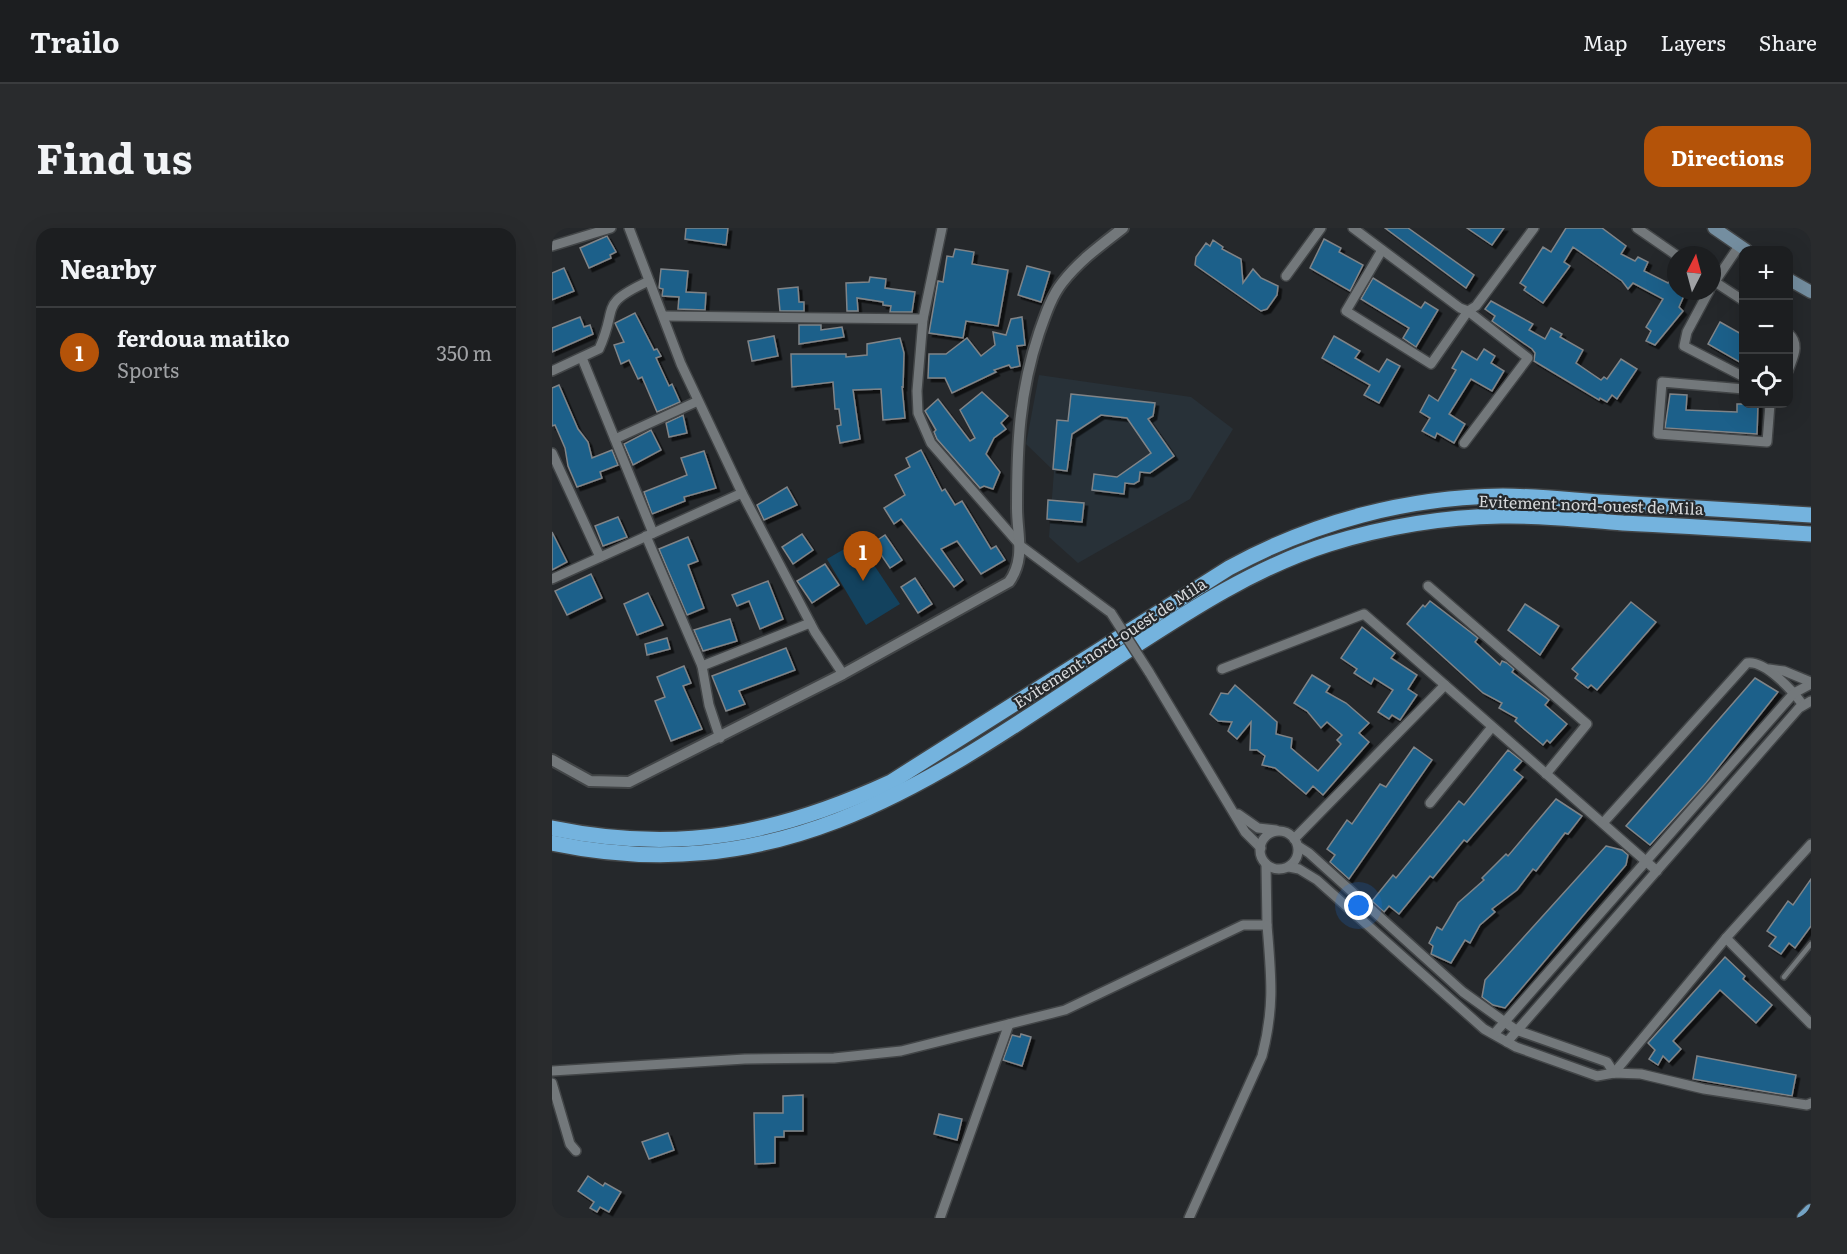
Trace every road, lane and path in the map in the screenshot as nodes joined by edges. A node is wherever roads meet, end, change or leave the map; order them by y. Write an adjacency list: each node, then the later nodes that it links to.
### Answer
1 (611, 228): 10 (street)
2 (629, 228): 17 (street)
3 (942, 228): 25 (street)
4 (1123, 228): 41 (street)
5 (1321, 228): 16 (street)
6 (1353, 228): 13 (street)
7 (1534, 228): 23 (street)
8 (1637, 228): 12 (street)
9 (1714, 228): 11 (main road)
10 (552, 246)
11 (1740, 246)
12 (1667, 249)
13 (1382, 250): 23 (street); 23 (street)
14 (1739, 253): 15 (street)
15 (1721, 273)
16 (1286, 276)
17 (649, 281): 24 (street); 28 (street)
18 (1793, 282): 20 (main road)
19 (1721, 287): 22 (street)
20 (1811, 292)
21 (1704, 300): 30 (street)
22 (1740, 300)
23 (1468, 311): 35 (street)
24 (664, 316): 25 (street); 32 (street)
25 (923, 319): 41 (street)
26 (1793, 338): 27 (street)
27 (1793, 352)
28 (582, 358): 29 (street); 34 (street)
29 (552, 371)
30 (1739, 375)
31 (1739, 388): 33 (street)
32 (698, 401): 34 (street); 37 (street)
33 (1770, 408)
34 (615, 439): 39 (street)
35 (1464, 443)
36 (552, 453): 42 (street)
37 (742, 493): 39 (street); 45 (street)
38 (1811, 515): 61 (highway)
39 (650, 534): 42 (street); 46 (street)
40 (1811, 534): 63 (highway, Evitement nord-ouest de Mila)
41 (1021, 546): 49 (street); 58 (street, bridge)
42 (600, 557): 43 (street)
43 (552, 579)
44 (1428, 586): 57 (street)
45 (810, 623): 46 (street); 49 (street)
46 (702, 666): 55 (street)
47 (1222, 669): 51 (street)
48 (1769, 669): 50 (street); 52 (street); 60 (street)
49 (843, 674): 55 (street)
50 (1811, 683): 52 (street)
51 (1445, 685): 54 (street); 64 (street)
52 (1794, 693): 53 (street); 67 (street)
53 (1807, 703): 70 (street)
54 (1492, 727): 57 (street); 59 (street)
55 (720, 738): 56 (street)
56 (552, 759)
57 (1546, 774): 60 (street)
58 (1226, 798): 62 (street); 66 (street)
59 (1430, 803)
60 (1602, 823): 67 (street)
61 (552, 828)
62 (1282, 831): 64 (street); 66 (street)
63 (552, 843)
64 (1296, 843): 69 (street); 75 (street)
65 (1811, 844): 72 (street)
66 (1261, 848): 68 (street)
67 (1646, 861): 70 (street); 75 (street)
68 (1266, 864): 69 (street); 71 (street)
69 (1289, 867): 79 (street)
70 (1657, 871): 78 (street)
71 (1267, 925): 76 (street); 88 (street)
72 (1726, 938): 77 (street); 82 (street)
73 (1811, 944): 74 (lane)
74 (1784, 977)
75 (1505, 1023): 78 (street); 79 (street)
76 (1009, 1024): 81 (street); 87 (street)
77 (1811, 1024)
78 (1516, 1030): 80 (street); 82 (street)
79 (1494, 1035): 80 (street)
80 (1506, 1042): 82 (street)
81 (552, 1071)
82 (1614, 1073): 84 (street)
83 (552, 1083): 85 (street)
84 (1811, 1103)
85 (576, 1151)
86 (1811, 1211): 89 (main road)
87 (940, 1218)
88 (1189, 1218)
89 (1804, 1218)

